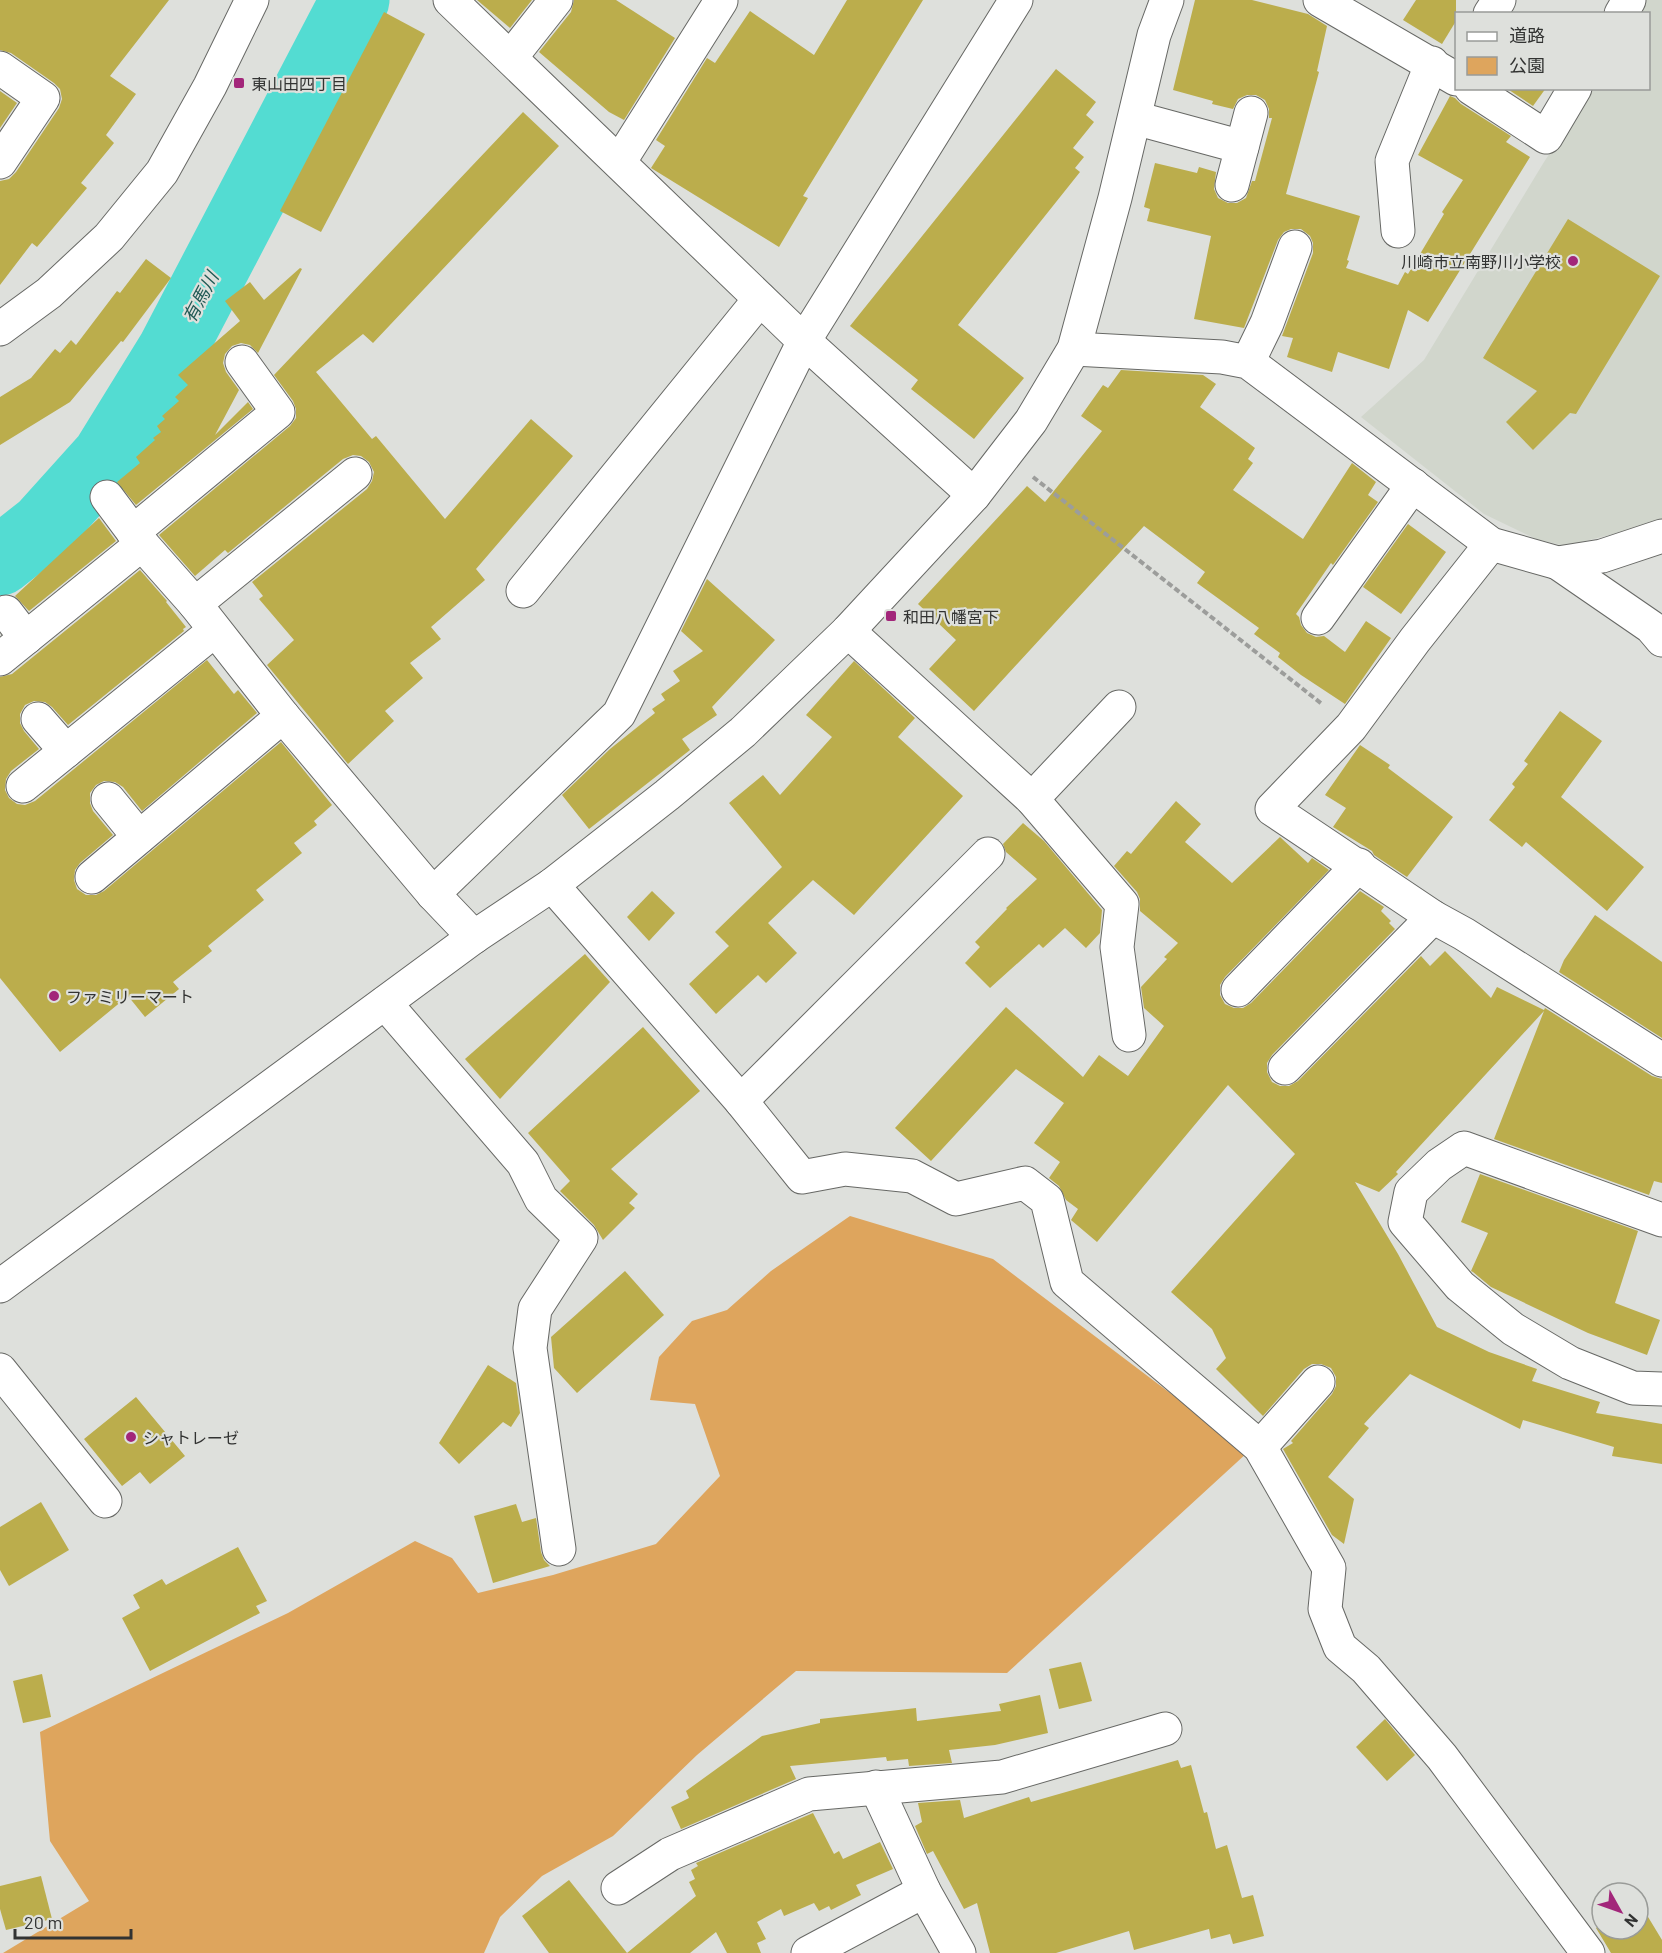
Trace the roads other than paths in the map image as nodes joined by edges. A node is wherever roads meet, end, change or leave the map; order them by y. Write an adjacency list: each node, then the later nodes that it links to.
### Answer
1 (252, 0): 22 (street)
2 (450, 0): 8 (street)
3 (556, 0): 8 (street)
4 (1016, 0): 23 (street)
5 (1167, 0): 14 (street)
6 (1320, 0): 10 (street)
7 (721, 1): 16 (street)
8 (511, 57): 16 (street)
9 (0, 68): 17 (street)
10 (1453, 74): 19 (street)
11 (1477, 90): 12 (street)
12 (1574, 90)
13 (1251, 112): 15 (street)
14 (1135, 118): 15 (street); 24 (street)
15 (1242, 147): 18 (street)
16 (620, 161): 21 (street)
17 (0, 162)
18 (1232, 185)
19 (1398, 231)
20 (1295, 246): 26 (street)
21 (760, 299): 23 (street); 35 (street)
22 (0, 329)
23 (804, 341): 29 (street); 56 (street)
24 (1074, 350): 26 (street); 29 (street)
25 (242, 362): 32 (street)
26 (1248, 362): 28 (street)
27 (355, 474): 36 (street)
28 (1413, 485): 33 (street); 38 (street)
29 (974, 495): 40 (street)
30 (107, 497): 32 (street)
31 (1662, 536): 34 (street)
32 (137, 538): 36 (street); 41 (street)
33 (1491, 544): 34 (street); 53 (street)
34 (1558, 563): 42 (street)
35 (523, 591)
36 (195, 604): 39 (street)
37 (6, 612): 41 (street)
38 (1318, 618)
39 (214, 631): 45 (street); 47 (street)
40 (848, 631): 50 (street); 55 (street)
41 (26, 638): 43 (street)
42 (1662, 640)
43 (0, 659)
44 (1119, 706): 50 (street)
45 (284, 716): 51 (street); 56 (street)
46 (38, 719): 47 (street)
47 (66, 751): 48 (street)
48 (23, 786)
49 (108, 799): 51 (street)
50 (1032, 800): 61 (street)
51 (139, 837): 54 (street)
52 (988, 854): 64 (street)
53 (1359, 865): 57 (street); 59 (street)
54 (92, 877)
55 (552, 885): 58 (street); 64 (street)
56 (433, 894): 58 (street)
57 (1433, 917): 62 (street); 63 (street)
58 (474, 937): 60 (street)
59 (1238, 990)
60 (386, 1003): 66 (street); 72 (street)
61 (1129, 1035)
62 (1662, 1060)
63 (1285, 1068)
64 (741, 1101): 70 (street)
65 (1662, 1220): 69 (street)
66 (0, 1286)
67 (0, 1370): 71 (street)
68 (1318, 1382): 70 (street)
69 (1662, 1389)
70 (1260, 1447): 79 (street)
71 (105, 1501)
72 (559, 1549)
73 (1165, 1729): 74 (street)
74 (876, 1787): 75 (street); 76 (street)
75 (618, 1888)
76 (924, 1891): 77 (street); 78 (street)
77 (808, 1953)
78 (959, 1953)
79 (1588, 1953)

